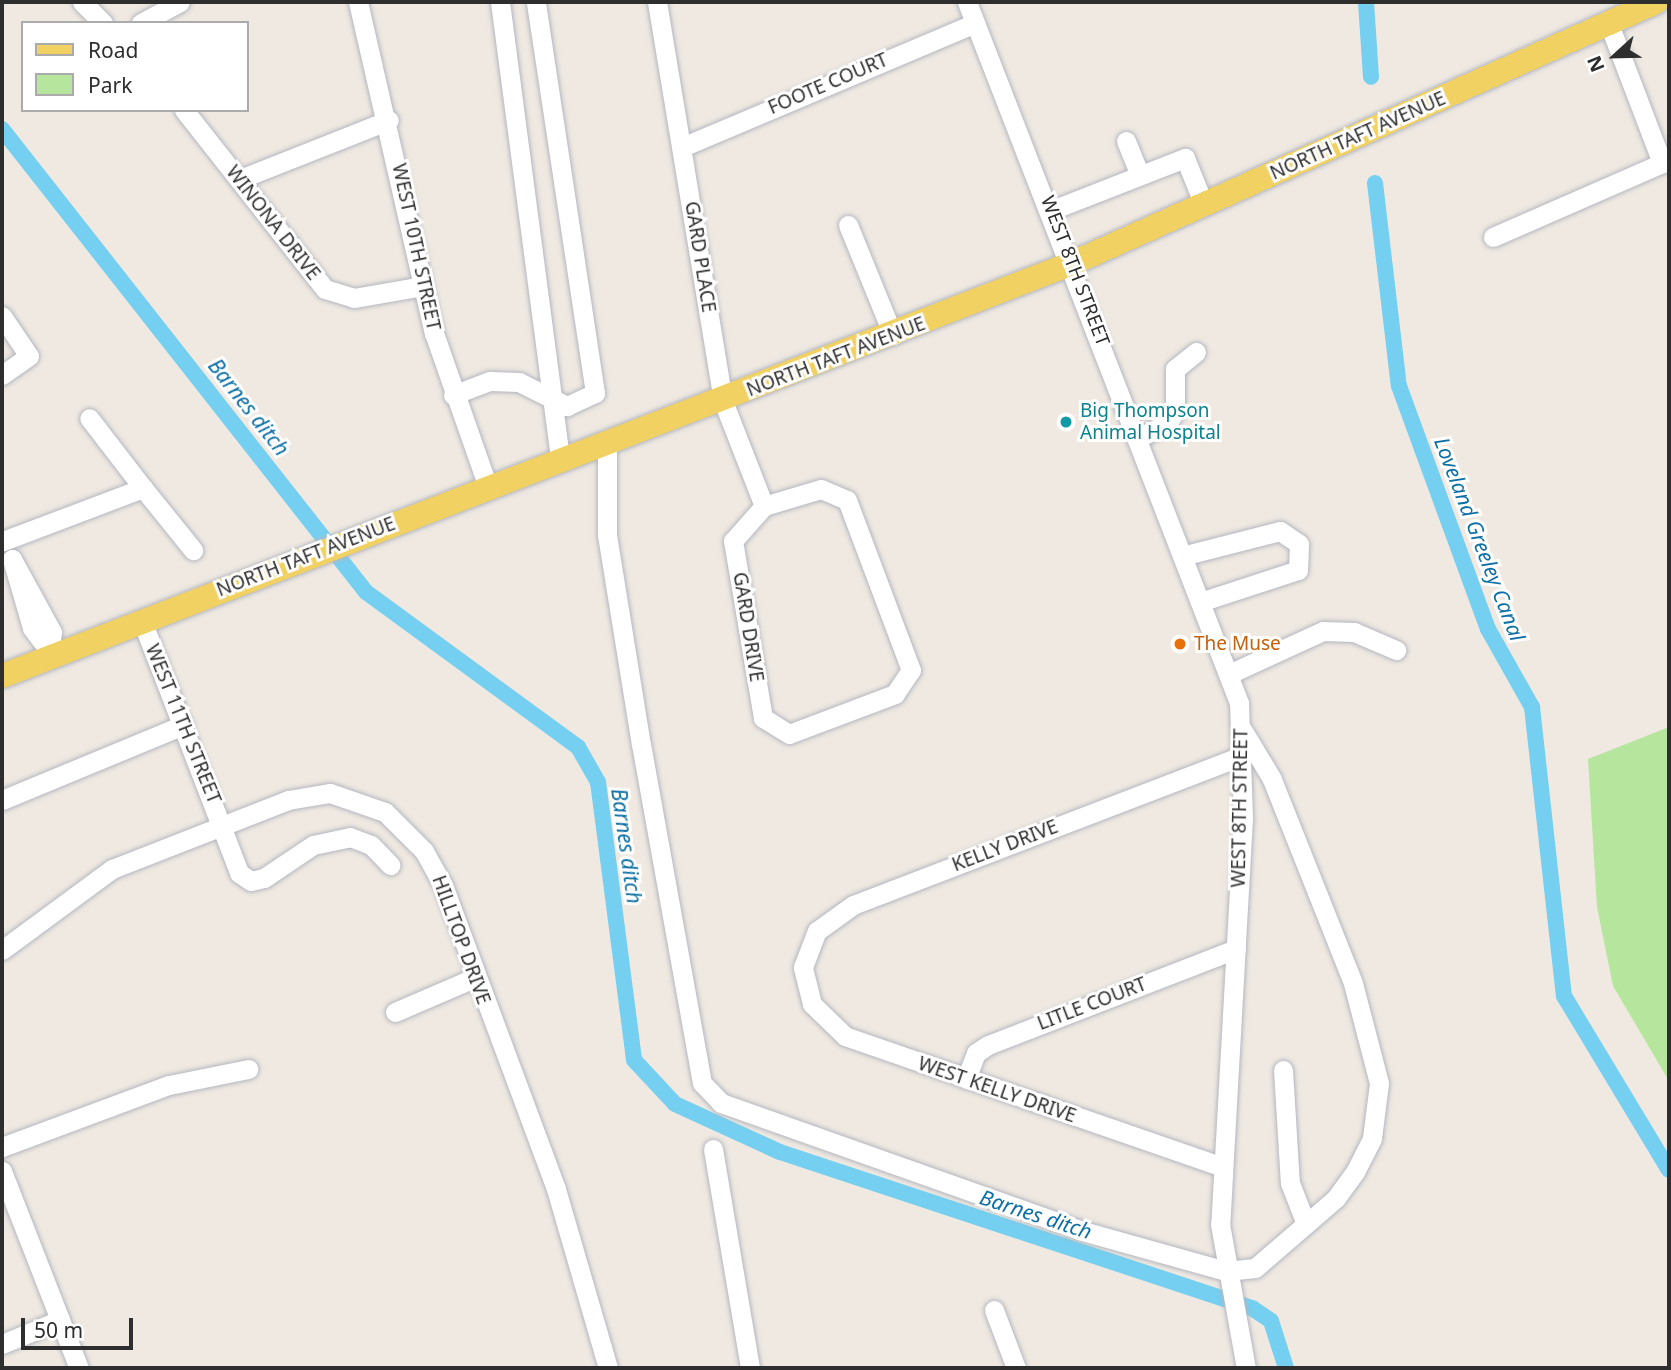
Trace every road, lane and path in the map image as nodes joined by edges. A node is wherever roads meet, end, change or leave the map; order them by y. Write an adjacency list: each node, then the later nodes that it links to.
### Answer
1 (82, 2): 9 (street)
2 (180, 2): 10 (street)
3 (358, 2): 14 (street, WEST 10TH STREET)
4 (500, 2): 31 (street)
5 (536, 2): 31 (street)
6 (657, 2): 16 (street, GARD PLACE)
7 (967, 2): 11 (street, WEST 8TH STREET)
8 (1656, 2): 12 (main road, NORTH TAFT AVENUE)
9 (101, 21)
10 (145, 21)
11 (975, 23): 16 (street, FOOTE COURT); 21 (street, WEST 8TH STREET)
12 (1609, 24): 17 (street); 20 (main road, NORTH TAFT AVENUE)
13 (186, 112): 19 (street, WINONA DRIVE)
14 (389, 120): 19 (street); 25 (street, WEST 10TH STREET)
15 (1126, 141): 18 (street)
16 (682, 147): 32 (street, GARD PLACE)
17 (1665, 162): 23 (street)
18 (1140, 175): 20 (street); 21 (street)
19 (240, 178): 25 (street, WINONA DRIVE)
20 (1204, 205): 24 (main road, NORTH TAFT AVENUE)
21 (1052, 210): 24 (street, WEST 8TH STREET)
22 (848, 225): 27 (street)
23 (1493, 237)
24 (1073, 263): 27 (main road, NORTH TAFT AVENUE); 34 (street, WEST 8TH STREET)
25 (423, 286): 30 (street, WEST 10TH STREET)
26 (2, 316): 29 (street)
27 (893, 335): 32 (main road, NORTH TAFT AVENUE)
28 (1196, 352): 34 (street)
29 (2, 375)
30 (453, 395): 31 (street); 37 (street, WEST 10TH STREET)
31 (551, 397): 36 (street)
32 (723, 401): 35 (main road, NORTH TAFT AVENUE); 39 (street, GARD PLACE)
33 (89, 418): 38 (street)
34 (1138, 438): 42 (street, WEST 8TH STREET)
35 (607, 441): 36 (main road, NORTH TAFT AVENUE); 68 (street)
36 (560, 458): 37 (main road, NORTH TAFT AVENUE)
37 (488, 487): 44 (main road, NORTH TAFT AVENUE)
38 (142, 488): 40 (street); 41 (street)
39 (764, 506): 39 (street, GARD DRIVE)
40 (2, 539): 46 (street)
41 (193, 550)
42 (1182, 556): 43 (street, WEST 8TH STREET); 43 (street)
43 (1200, 603): 47 (street, WEST 8TH STREET)
44 (142, 621): 46 (main road, NORTH TAFT AVENUE); 49 (street, WEST 11TH STREET)
45 (1396, 650): 47 (street)
46 (51, 652): 48 (main road, NORTH TAFT AVENUE)
47 (1229, 674): 50 (street, WEST 8TH STREET)
48 (2, 676)
49 (183, 725): 52 (street); 53 (street, WEST 11TH STREET)
50 (1241, 729): 51 (street, WEST 8TH STREET); 67 (street)
51 (1244, 755): 55 (street, WEST 8TH STREET); 57 (street, KELLY DRIVE)
52 (2, 800)
53 (223, 826): 54 (street, WEST 11TH STREET); 56 (street, HILLTOP DRIVE); 58 (street, HILLTOP DRIVE)
54 (390, 865)
55 (1236, 949): 62 (street, LITLE COURT); 65 (street, WEST 8TH STREET)
56 (2, 950)
57 (804, 975): 62 (street, WEST KELLY DRIVE)
58 (474, 978): 59 (street); 73 (street, HILLTOP DRIVE)
59 (395, 1012)
60 (248, 1069): 63 (street)
61 (1283, 1070): 67 (street)
62 (966, 1079): 65 (street, WEST KELLY DRIVE)
63 (2, 1147)
64 (713, 1149): 74 (street)
65 (1223, 1167): 68 (street, WEST 8TH STREET)
66 (2, 1171): 70 (street)
67 (1306, 1224): 68 (street)
68 (1227, 1273): 76 (street, WEST 8TH STREET)
69 (994, 1310): 75 (street)
70 (60, 1320): 71 (street); 72 (street)
71 (2, 1344)
72 (79, 1368)
73 (608, 1368)
74 (750, 1368)
75 (1016, 1368)
76 (1246, 1368)

